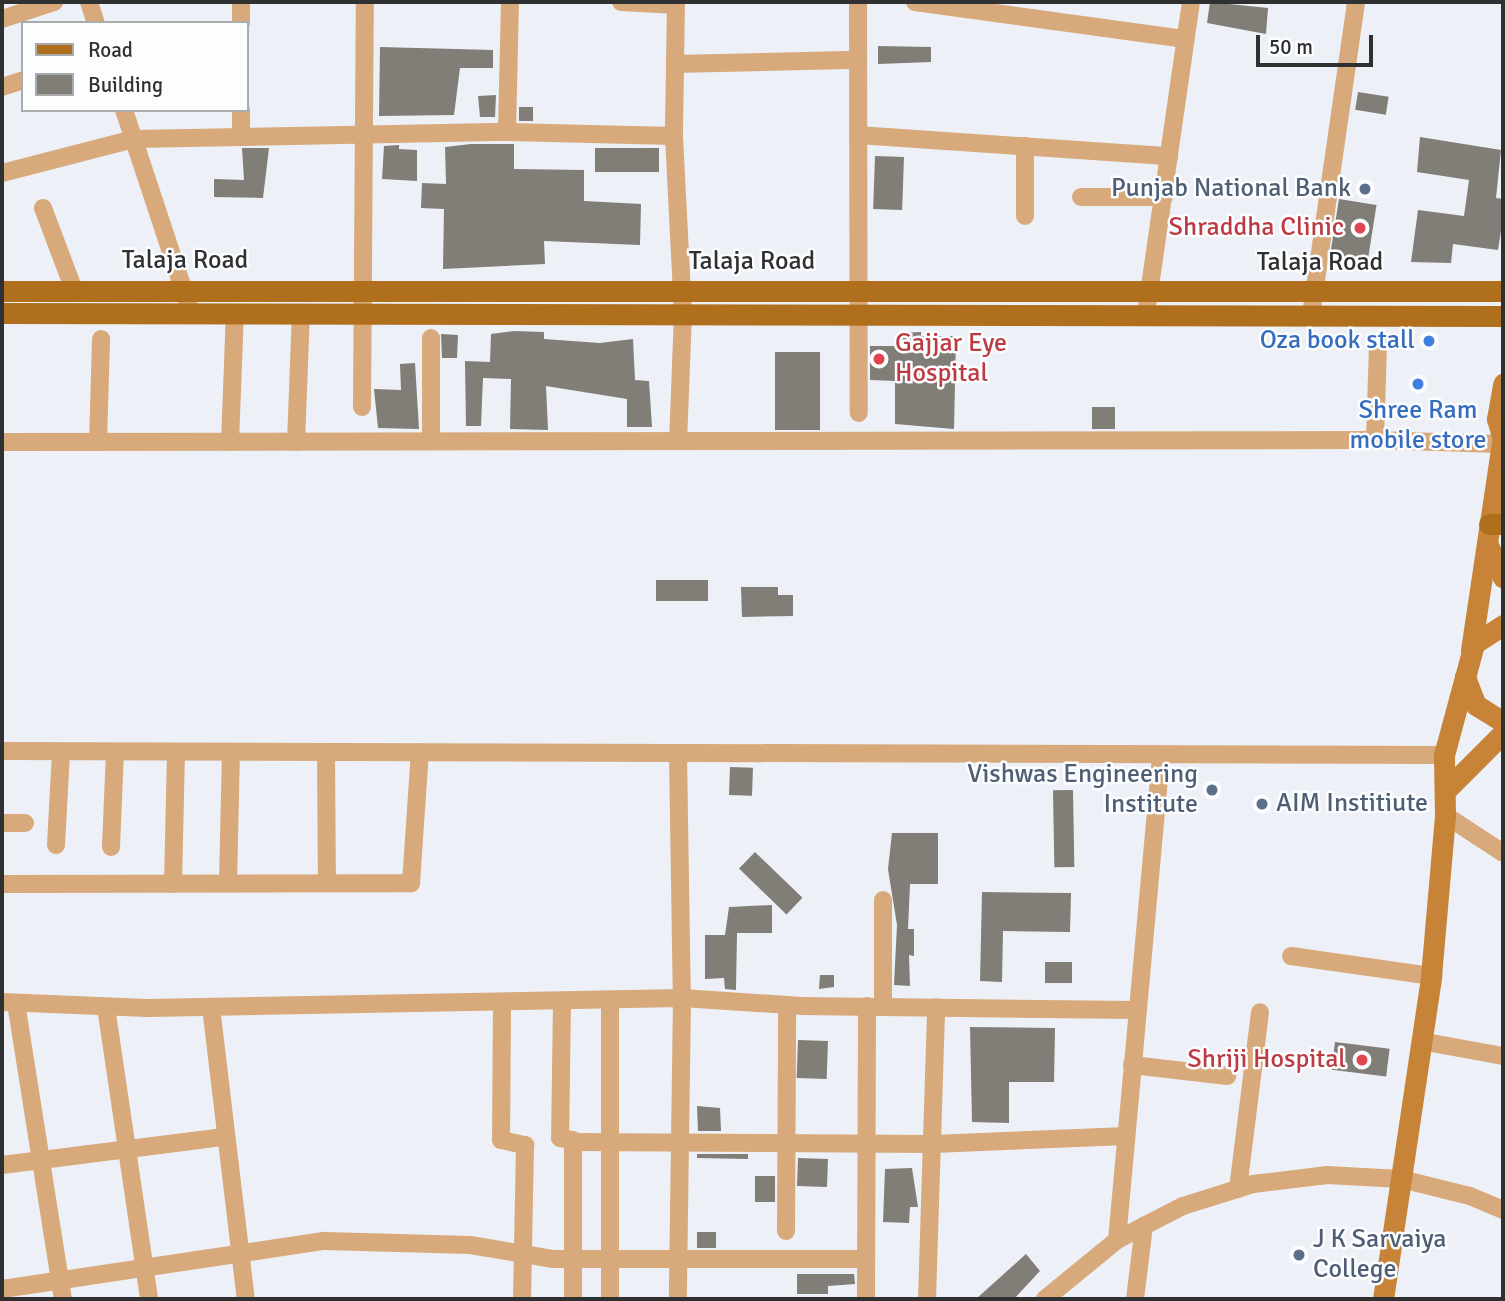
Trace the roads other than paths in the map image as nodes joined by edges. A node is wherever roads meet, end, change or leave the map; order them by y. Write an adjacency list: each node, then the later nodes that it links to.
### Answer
1 (54, 2): 12 (street)
2 (89, 2): 13 (street)
3 (242, 2): 14 (street)
4 (365, 2): 22 (street)
5 (510, 2): 23 (street)
6 (621, 2): 11 (street)
7 (858, 2): 16 (street)
8 (915, 2): 15 (street)
9 (1191, 2): 15 (street)
10 (1356, 2): 42 (street)
11 (676, 4): 17 (street)
12 (2, 19)
13 (95, 21)
14 (241, 21)
15 (1185, 40): 29 (street)
16 (858, 60): 17 (street); 24 (street)
17 (675, 64): 26 (street)
18 (21, 81): 19 (street)
19 (2, 87)
20 (125, 112): 27 (street)
21 (241, 112): 25 (street)
22 (365, 131): 23 (street); 25 (street); 36 (street)
23 (507, 132): 26 (street)
24 (858, 135): 28 (street); 38 (street)
25 (241, 136): 27 (street)
26 (674, 136): 40 (street)
27 (133, 139): 30 (street); 35 (street)
28 (1025, 146): 29 (street); 34 (street)
29 (1169, 156): 32 (street)
30 (2, 173)
31 (1081, 197): 32 (street)
32 (1164, 197): 41 (street)
33 (43, 208): 37 (street)
34 (1025, 216)
35 (186, 289): 36 (main road, Talaja Road); 37 (main road, Talaja Road); 45 (street)
36 (365, 289): 40 (main road, Talaja Road); 48 (street)
37 (74, 290): 39 (main road, Talaja Road)
38 (858, 290): 40 (main road, Talaja Road); 41 (main road, Talaja Road); 50 (street)
39 (2, 291)
40 (682, 291): 49 (street)
41 (1150, 291): 42 (main road, Talaja Road); 51 (street)
42 (1312, 291): 43 (main road, Talaja Road); 52 (street)
43 (1503, 291)
44 (2, 313): 45 (main road, Talaja Road)
45 (191, 313): 46 (main road, Talaja Road)
46 (235, 313): 47 (main road, Talaja Road); 66 (street)
47 (301, 313): 48 (main road, Talaja Road); 67 (street)
48 (364, 313): 49 (main road, Talaja Road); 58 (street)
49 (682, 313): 50 (main road, Talaja Road); 63 (street)
50 (858, 313): 51 (main road, Talaja Road); 59 (street)
51 (1146, 314): 52 (main road, Talaja Road)
52 (1311, 315): 53 (main road, Talaja Road)
53 (1503, 317)
54 (431, 338): 62 (street)
55 (101, 339): 65 (street)
56 (1378, 342): 61 (street)
57 (1503, 384): 60 (street)
58 (362, 407)
59 (859, 414)
60 (1501, 438): 61 (street); 68 (street)
61 (1375, 440): 63 (street)
62 (430, 441): 63 (street); 67 (street)
63 (678, 441)
64 (2, 442): 65 (street)
65 (98, 442): 66 (street)
66 (230, 442): 67 (street)
67 (296, 442)
68 (1493, 530): 69 (street); 71 (street)
69 (1503, 576)
70 (1503, 625): 71 (street)
71 (1471, 650): 72 (street)
72 (1465, 677): 73 (street); 84 (street)
73 (1503, 722)
74 (1503, 733): 85 (street)
75 (2, 751): 76 (street)
76 (61, 752): 78 (street); 89 (street)
77 (420, 752): 80 (street); 81 (street); 93 (street)
78 (116, 753): 79 (street); 90 (street)
79 (176, 754): 82 (street); 95 (street)
80 (326, 754): 82 (street); 93 (street)
81 (678, 754): 83 (street); 99 (street)
82 (230, 755): 92 (street)
83 (1161, 755): 84 (street); 109 (street)
84 (1444, 755): 85 (street)
85 (1445, 791): 86 (street)
86 (1445, 815): 91 (street); 98 (street)
87 (2, 823): 88 (street)
88 (25, 823)
89 (56, 845)
90 (111, 847)
91 (1503, 853)
92 (229, 883): 93 (street); 95 (street)
93 (327, 883)
94 (2, 884): 95 (street)
95 (173, 884)
96 (883, 900): 105 (street)
97 (1292, 956): 98 (street)
98 (1431, 976): 111 (street)
99 (682, 998): 100 (street); 104 (street); 119 (street)
100 (610, 1000): 101 (street); 118 (street)
101 (562, 1001): 102 (street); 117 (street)
102 (502, 1002): 107 (street); 133 (street)
103 (9, 1003): 106 (street); 124 (street)
104 (787, 1005): 105 (street); 120 (street)
105 (875, 1006): 108 (street); 121 (street)
106 (106, 1007): 107 (street); 123 (street)
107 (211, 1007): 116 (street)
108 (936, 1007): 109 (street); 122 (street)
109 (1136, 1010): 113 (street)
110 (1260, 1012): 127 (street)
111 (1421, 1041): 112 (street); 126 (street)
112 (1503, 1056)
113 (1132, 1065): 114 (street); 115 (street)
114 (1227, 1076)
115 (1126, 1136): 122 (street); 131 (street)
116 (224, 1137): 123 (street); 132 (street)
117 (573, 1142): 118 (street); 135 (street)
118 (611, 1142): 119 (street); 134 (street)
119 (680, 1142): 120 (street); 136 (street)
120 (787, 1143): 121 (street); 130 (street)
121 (867, 1143): 122 (street); 137 (street)
122 (933, 1144): 149 (street)
123 (126, 1150): 124 (street); 138 (street)
124 (41, 1160): 125 (street); 139 (street)
125 (2, 1166)
126 (1401, 1180): 127 (street); 128 (street); 152 (street)
127 (1238, 1189): 129 (street)
128 (1503, 1210)
129 (1144, 1226): 131 (street); 151 (street)
130 (786, 1231)
131 (1117, 1240): 150 (street)
132 (239, 1251): 133 (street); 138 (street); 143 (street)
133 (523, 1255): 135 (street); 144 (street)
134 (609, 1258): 135 (street); 136 (street); 146 (street)
135 (573, 1259): 145 (street)
136 (679, 1259): 137 (street); 147 (street)
137 (866, 1259): 148 (street)
138 (145, 1267): 139 (street); 142 (street)
139 (60, 1280): 140 (street); 141 (street)
140 (2, 1289)
141 (63, 1299)
142 (149, 1299)
143 (246, 1299)
144 (522, 1299)
145 (573, 1299)
146 (610, 1299)
147 (678, 1299)
148 (866, 1299)
149 (926, 1299)
150 (1045, 1299)
151 (1135, 1299)
152 (1383, 1299)

